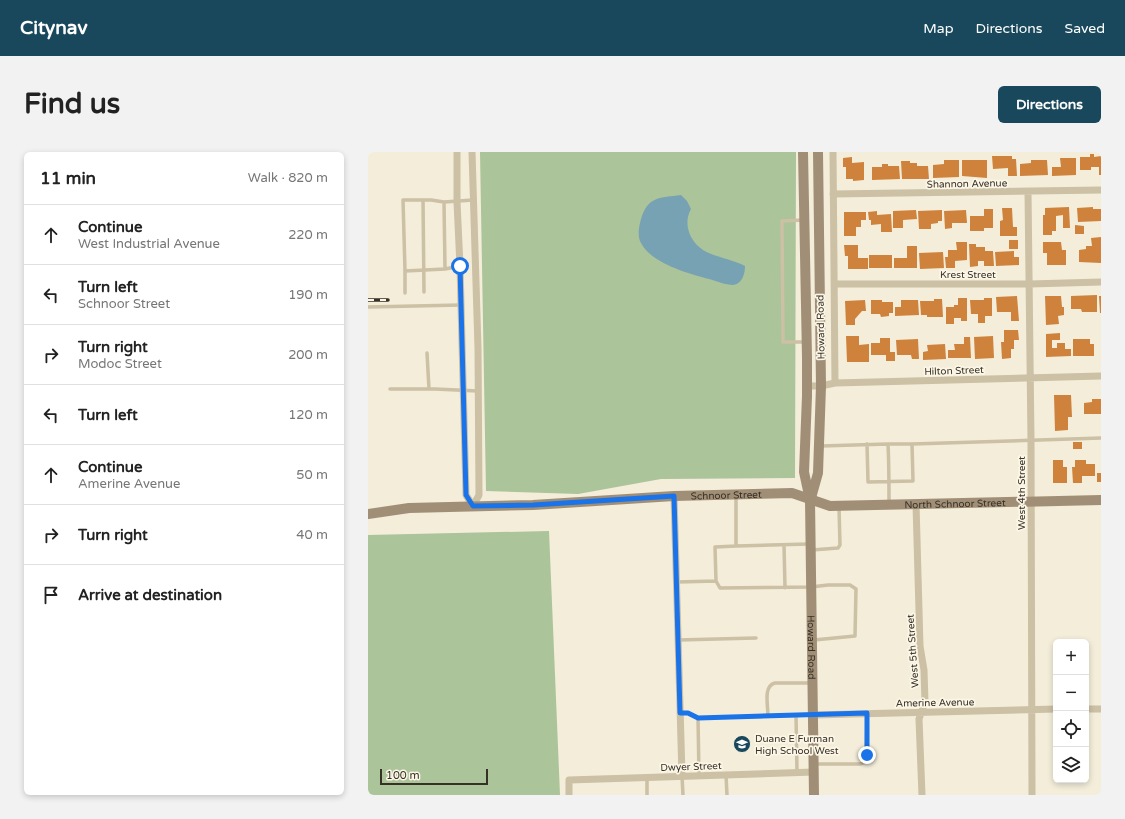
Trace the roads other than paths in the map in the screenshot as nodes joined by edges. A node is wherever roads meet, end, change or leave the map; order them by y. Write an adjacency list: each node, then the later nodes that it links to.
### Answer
1 (457, 152): 12 (street)
2 (472, 152): 10 (street)
3 (804, 152): 13 (main road, Howard Road)
4 (818, 152): 17 (main road, Howard Road)
5 (832, 152): 8 (street)
6 (1101, 190): 7 (street, Shannon Avenue)
7 (1028, 192): 8 (street, Shannon Avenue); 21 (street, West 4th Street)
8 (833, 194): 20 (street)
9 (423, 200): 11 (lane); 16 (lane); 18 (lane)
10 (473, 200): 12 (lane); 36 (street)
11 (444, 202): 12 (lane); 15 (lane)
12 (457, 202): 14 (street)
13 (805, 223): 17 (main road); 26 (main road, Howard Road); 26 (lane)
14 (460, 266): 15 (lane); 24 (street)
15 (445, 269): 16 (lane)
16 (424, 270): 18 (lane); 22 (lane)
17 (820, 270): 32 (main road, Howard Road)
18 (405, 271): 23 (lane)
19 (1101, 282): 21 (street, Krest Street)
20 (835, 284): 21 (street, Krest Street); 30 (street)
21 (1030, 284): 29 (street, West 4th Street)
22 (424, 292)
23 (405, 293)
24 (461, 305): 25 (lane); 35 (street)
25 (368, 307)
26 (807, 342): 31 (main road, Howard Road)
27 (427, 352): 34 (lane)
28 (1101, 376): 29 (street, Hilton Street)
29 (1031, 377): 30 (street, Hilton Street); 38 (street, West 4th Street)
30 (835, 383): 32 (street, Hilton Street)
31 (807, 386): 32 (street, Hilton Street); 46 (main road, Howard Road)
32 (821, 386): 42 (main road, Howard Road)
33 (390, 389): 34 (lane)
34 (429, 389): 35 (lane)
35 (463, 390): 36 (lane); 51 (street)
36 (478, 391): 51 (street)
37 (1101, 438): 38 (lane)
38 (1031, 440): 41 (lane); 48 (street, West 4th Street)
39 (867, 444): 40 (lane); 42 (lane); 43 (lane)
40 (888, 444): 41 (lane); 43 (lane)
41 (912, 444): 43 (lane)
42 (819, 446): 46 (main road, Howard Road)
43 (889, 481): 49 (lane)
44 (736, 494): 45 (main road, Schnoor Street); 46 (main road, Schnoor Street); 55 (lane)
45 (674, 496): 51 (main road, Schnoor Street); 58 (street)
46 (810, 500): 52 (main road, North Schnoor Street); 56 (main road, Howard Road)
47 (1101, 500): 48 (main road, North Schnoor Street)
48 (1031, 502): 50 (main road, North Schnoor Street); 67 (street, West 4th Street)
49 (889, 504): 50 (main road, North Schnoor Street); 52 (main road, North Schnoor Street)
50 (916, 504): 69 (street, West 5th Street)
51 (473, 506): 53 (main road, Schnoor Street)
52 (839, 506): 56 (lane)
53 (368, 514)
54 (784, 545): 55 (lane); 56 (lane); 60 (lane)
55 (736, 546): 57 (lane)
56 (811, 547): 59 (main road, Howard Road)
57 (716, 581): 58 (lane); 60 (lane)
58 (676, 582): 62 (street)
59 (812, 587): 60 (lane); 63 (main road, Howard Road); 63 (lane)
60 (785, 588)
61 (756, 638): 62 (lane)
62 (678, 640): 70 (street)
63 (812, 640): 64 (main road, Howard Road)
64 (813, 682): 73 (main road, Howard Road); 74 (lane)
65 (1089, 709): 66 (street)
66 (1101, 709)
67 (1031, 710): 68 (street, Amerine Avenue); 69 (street, Amerine Avenue); 88 (street, West 4th Street)
68 (1053, 710)
69 (922, 712): 71 (street, Amerine Avenue); 87 (street, West 5th Street)
70 (680, 713): 75 (lane); 79 (street)
71 (867, 713): 73 (street, Amerine Avenue); 76 (lane)
72 (796, 715): 73 (lane); 74 (lane); 77 (lane)
73 (814, 715): 76 (main road, Howard Road)
74 (768, 716): 75 (lane)
75 (698, 718): 80 (lane)
76 (814, 768): 77 (street, Dwyer Street); 86 (main road, Howard Road)
77 (797, 773): 78 (street, Dwyer Street)
78 (726, 775): 80 (street, Dwyer Street); 85 (lane)
79 (682, 776): 80 (street, Dwyer Street); 81 (street, Dwyer Street); 84 (lane)
80 (699, 776)
81 (646, 777): 82 (street, Dwyer Street); 83 (lane)
82 (569, 795)
83 (647, 795)
84 (683, 795)
85 (727, 795)
86 (814, 795)
87 (922, 795)
88 (1032, 795)

